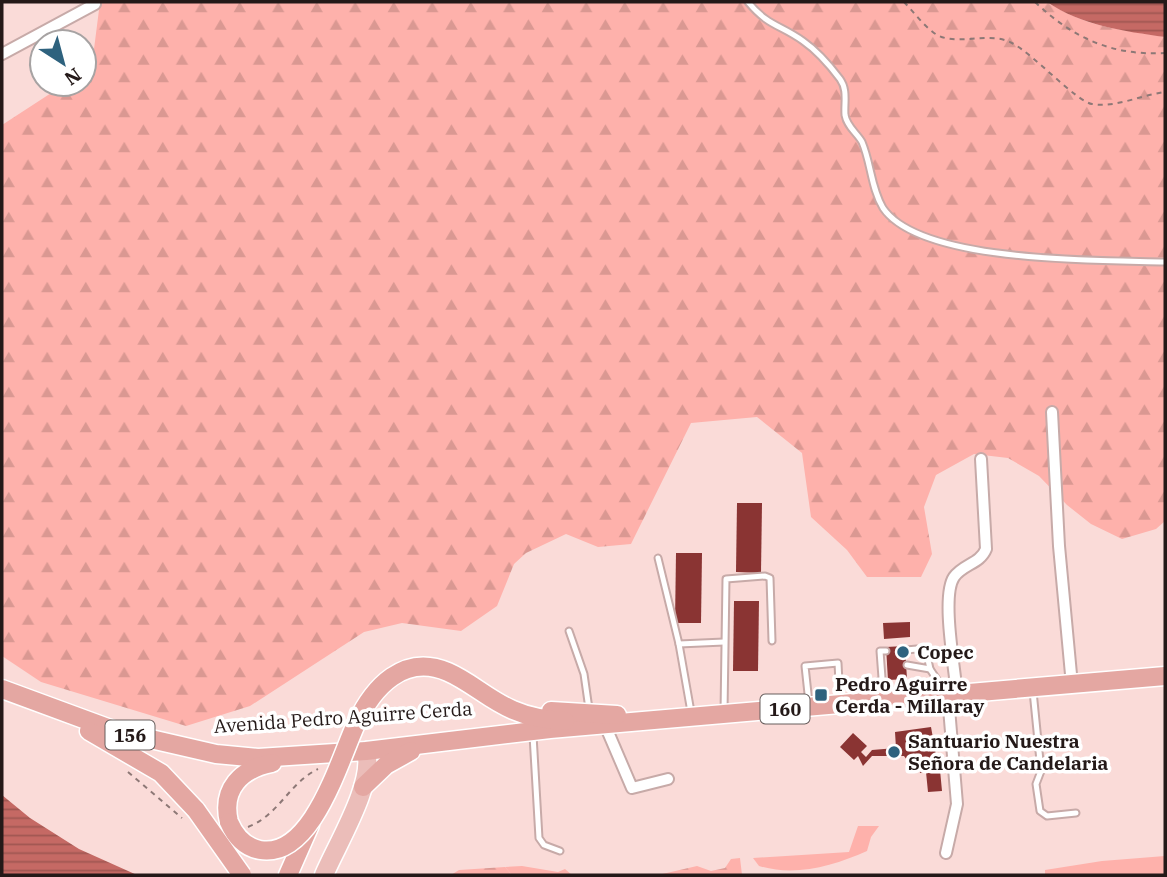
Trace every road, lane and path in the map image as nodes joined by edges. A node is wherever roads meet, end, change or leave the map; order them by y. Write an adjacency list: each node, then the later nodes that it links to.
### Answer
1 (748, 2): 8 (lane)
2 (904, 2): 7 (path)
3 (1035, 2): 5 (path)
4 (95, 4): 6 (street)
5 (1165, 53)
6 (2, 54)
7 (1165, 92)
8 (1165, 262)
9 (1052, 412): 22 (street)
10 (981, 459): 25 (street)
11 (658, 558): 15 (lane)
12 (569, 631): 29 (lane)
13 (772, 641): 14 (lane)
14 (724, 642): 15 (lane); 31 (lane)
15 (679, 644): 32 (lane)
16 (906, 650): 19 (lane)
17 (886, 651): 26 (lane)
18 (907, 664): 19 (lane)
19 (930, 669): 25 (lane)
20 (1165, 676): 22 (highway, Avenida Pedro Aguirre Cerda / 160)
21 (465, 682): 29 (highway); 34 (highway); 36 (highway)
22 (1072, 685): 23 (highway, Avenida Pedro Aguirre Cerda / 160)
23 (1032, 688): 25 (highway, Avenida Pedro Aguirre Cerda / 160); 44 (lane)
24 (2, 689): 30 (highway, 156)
25 (952, 695): 26 (highway, Avenida Pedro Aguirre Cerda / 160); 49 (street)
26 (862, 703): 27 (highway, Avenida Pedro Aguirre Cerda / 160)
27 (841, 705): 28 (highway, Avenida Pedro Aguirre Cerda / 160); 28 (lane)
28 (809, 708): 31 (highway, Avenida Pedro Aguirre Cerda / 160)
29 (590, 713): 33 (highway)
30 (62, 714): 38 (highway, 156); 45 (highway)
31 (724, 715): 32 (highway, Avenida Pedro Aguirre Cerda / 160)
32 (692, 717): 33 (highway, Avenida Pedro Aguirre Cerda / 160)
33 (661, 720): 34 (highway, Avenida Pedro Aguirre Cerda / 160)
34 (605, 725): 35 (highway, Avenida Pedro Aguirre Cerda / 160); 42 (street)
35 (541, 731): 36 (highway, Avenida Pedro Aguirre Cerda / 160); 37 (highway, Avenida Pedro Aguirre Cerda / 160); 48 (lane)
36 (361, 738): 37 (highway, Avenida Pedro Aguirre Cerda / 160); 38 (highway, Avenida Pedro Aguirre Cerda / 160); 39 (highway, Avenida Pedro Aguirre Cerda / 156); 43 (main road); 46 (highway, bridge)
37 (427, 745): 43 (highway)
38 (199, 749): 39 (highway, Avenida Pedro Aguirre Cerda / 156)
39 (291, 757): 47 (highway)
40 (122, 767): 45 (path)
41 (322, 768): 47 (path)
42 (668, 779)
43 (363, 787): 52 (main road)
44 (1076, 813)
45 (193, 816): 50 (highway, bridge)
46 (312, 822): 47 (highway, bridge); 51 (highway)
47 (235, 826)
48 (560, 851)
49 (946, 853)
50 (242, 875)
51 (288, 875)
52 (324, 875)

